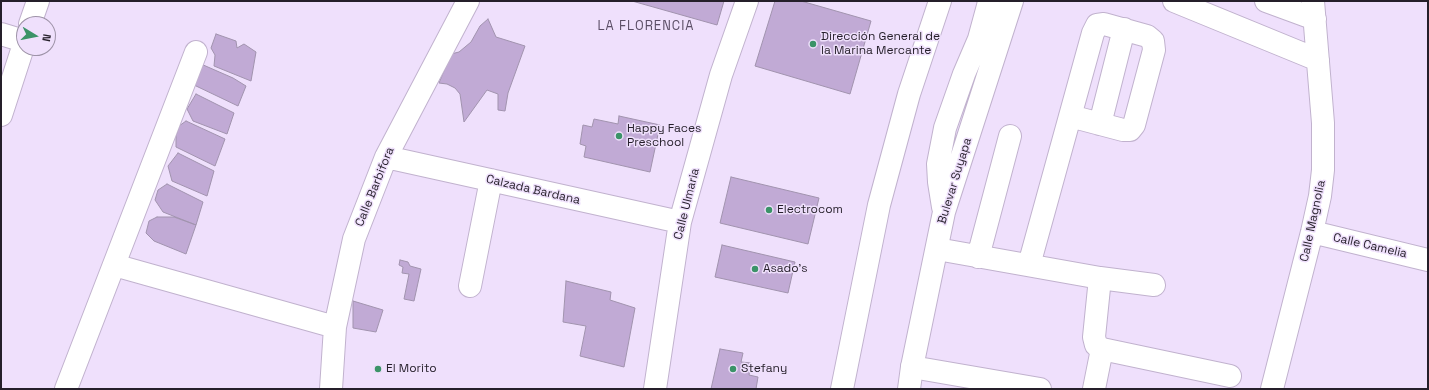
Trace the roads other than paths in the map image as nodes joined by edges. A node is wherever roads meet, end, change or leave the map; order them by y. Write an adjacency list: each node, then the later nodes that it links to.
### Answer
1 (38, 1): 11 (street)
2 (468, 1): 23 (street, Calle Barbifora)
3 (747, 1): 26 (street, Calle Ulmaria)
4 (940, 1): 13 (street)
5 (949, 1): 13 (street)
6 (989, 1): 25 (street)
7 (1012, 1): 25 (street, Bulevar Suyapa)
8 (1174, 1): 18 (street)
9 (1266, 1): 10 (street)
10 (1314, 10): 18 (street, Calle Magnolia)
11 (33, 16)
12 (1124, 29): 20 (street); 21 (street); 21 (street)
13 (930, 31): 43 (street)
14 (1, 34): 15 (street)
15 (16, 39)
16 (196, 52): 31 (street)
17 (20, 56): 19 (street)
18 (1318, 60): 27 (street, Calle Magnolia)
19 (1, 115)
20 (1070, 116): 21 (street); 32 (street)
21 (1100, 124)
22 (1010, 136): 29 (street)
23 (386, 157): 24 (street, Calzada Bardana); 36 (street, Calle Barbifora)
24 (491, 180): 26 (street, Calzada Bardana); 35 (street)
25 (944, 212): 28 (street, Bulevar Suyapa)
26 (680, 222): 42 (street, Calle Ulmaria)
27 (1312, 232): 30 (street, Calle Camelia); 47 (street, Calle Magnolia)
28 (937, 249): 29 (street); 38 (street, Bulevar Suyapa)
29 (978, 256): 32 (street)
30 (1428, 260)
31 (114, 265): 36 (street); 40 (street)
32 (1029, 265): 33 (street)
33 (1100, 278): 34 (street); 37 (street)
34 (1154, 285)
35 (470, 286)
36 (335, 327): 41 (street, Calle Barbifora)
37 (1102, 349): 39 (street); 46 (street)
38 (912, 367): 44 (street, Bulevar Suyapa); 45 (street)
39 (1230, 376)
40 (66, 389)
41 (331, 389)
42 (655, 389)
43 (842, 389)
44 (909, 389)
45 (1040, 389)
46 (1094, 389)
47 (1272, 389)

